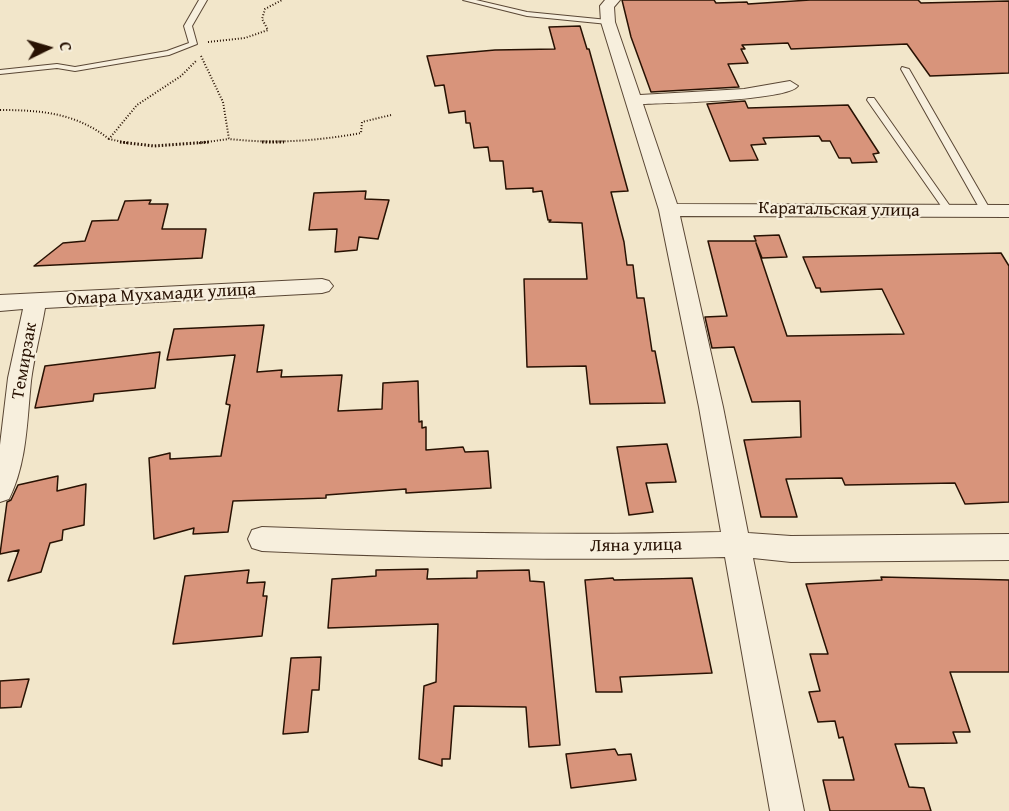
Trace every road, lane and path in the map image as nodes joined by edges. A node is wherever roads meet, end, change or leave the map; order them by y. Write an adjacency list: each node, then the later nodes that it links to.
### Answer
1 (203, 0): 6 (lane)
2 (282, 0): 6 (path)
3 (467, 0): 5 (lane)
4 (613, 0): 5 (street)
5 (608, 22): 11 (street)
6 (193, 44): 7 (path); 9 (lane)
7 (201, 56): 15 (path); 16 (path)
8 (905, 69): 18 (lane)
9 (0, 72)
10 (790, 86): 11 (street)
11 (633, 100): 17 (street)
12 (871, 100): 20 (lane)
13 (0, 110): 15 (path)
14 (390, 115): 16 (path)
15 (109, 139): 16 (path)
16 (229, 139)
17 (669, 210): 20 (street, Каратальская улица); 26 (street)
18 (986, 211): 19 (street, Каратальская улица); 20 (street, Каратальская улица)
19 (1009, 211)
20 (949, 212)
21 (322, 286): 22 (street, Омара Мухамади улица)
22 (36, 301): 23 (street, Омара Мухамади улица); 24 (street, Темирзак)
23 (0, 303)
24 (0, 491)
25 (262, 539): 26 (street, Ляна улица)
26 (738, 544): 27 (street, Ляна улица); 28 (street)
27 (1009, 548)
28 (787, 811)

